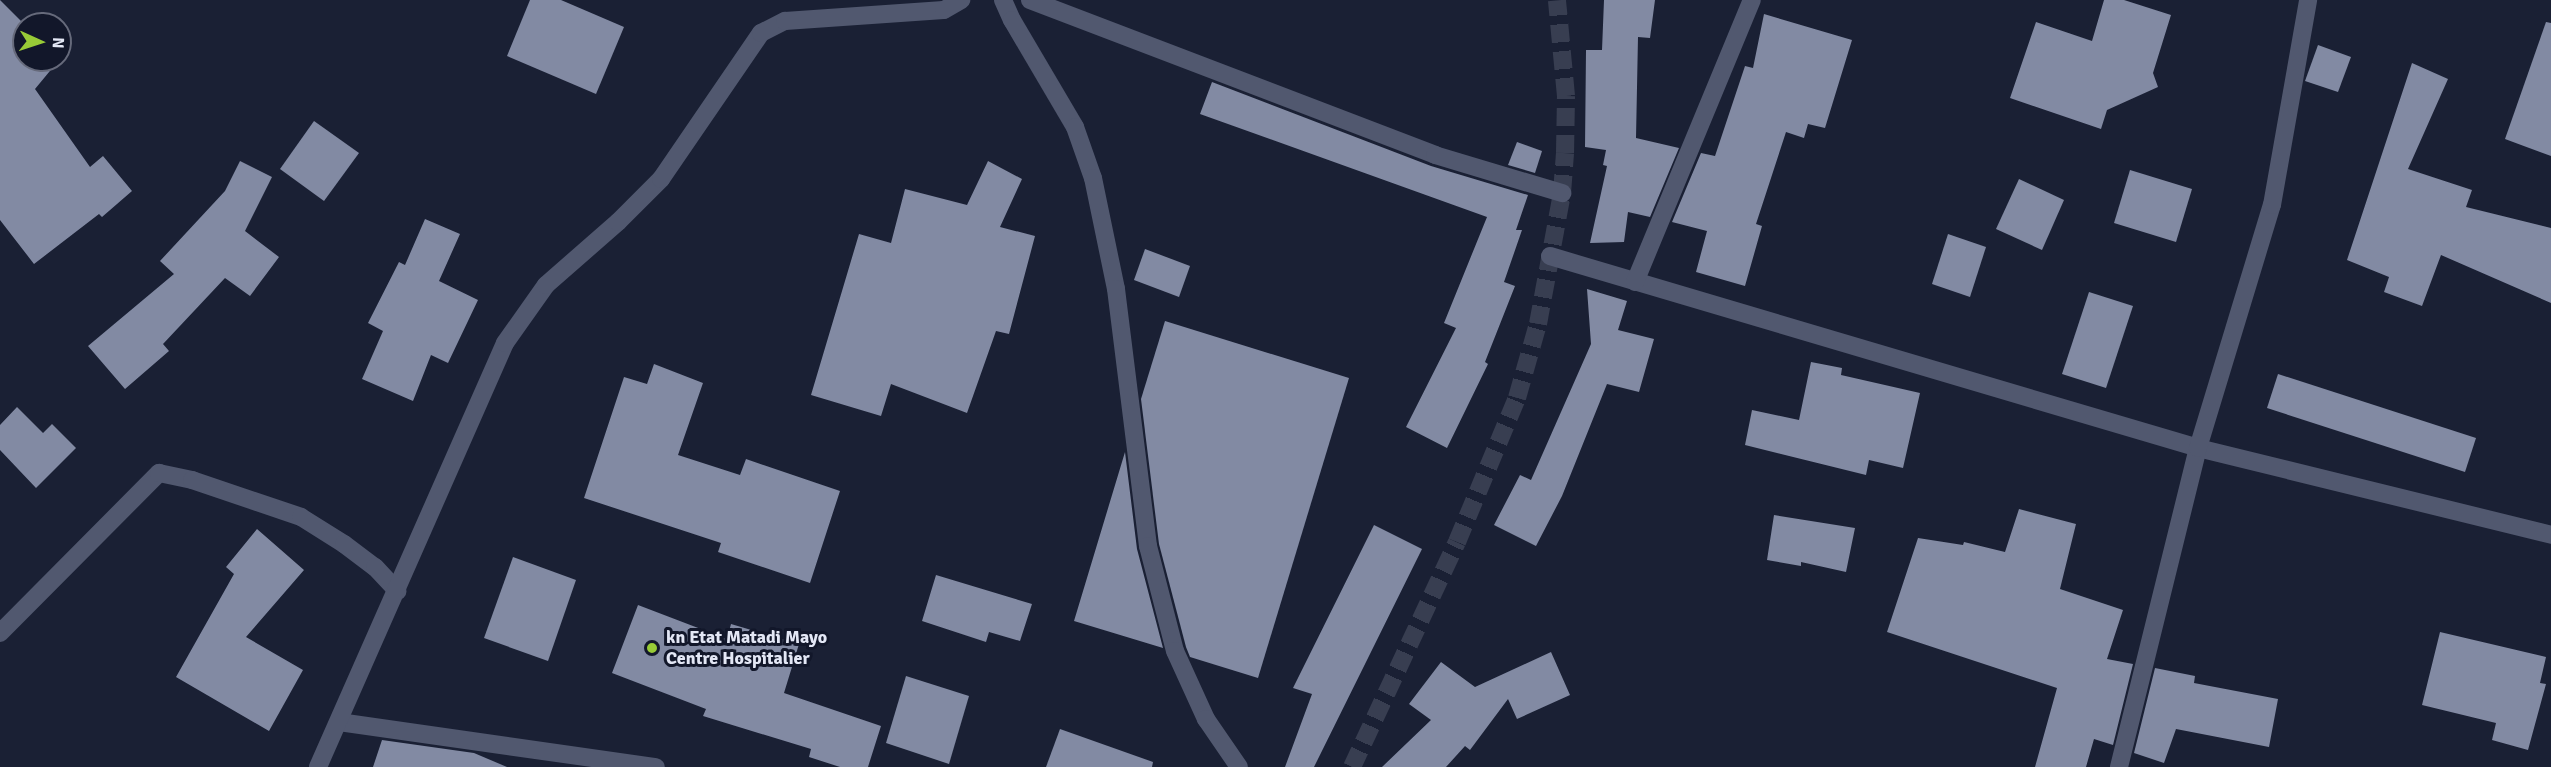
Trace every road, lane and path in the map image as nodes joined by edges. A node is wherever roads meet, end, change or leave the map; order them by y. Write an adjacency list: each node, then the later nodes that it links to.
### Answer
1 (961, 0): 11 (street)
2 (1003, 0): 16 (street)
3 (1030, 0): 6 (street)
4 (1752, 0): 8 (street)
5 (2308, 0): 9 (street)
6 (1562, 193)
7 (1550, 256): 8 (street)
8 (1635, 282): 9 (street)
9 (2198, 448): 10 (street); 17 (street)
10 (2551, 535)
11 (397, 591): 12 (street); 13 (street)
12 (0, 633)
13 (339, 722): 14 (street); 15 (street)
14 (318, 767)
15 (656, 767)
16 (1239, 767)
17 (2119, 767)

